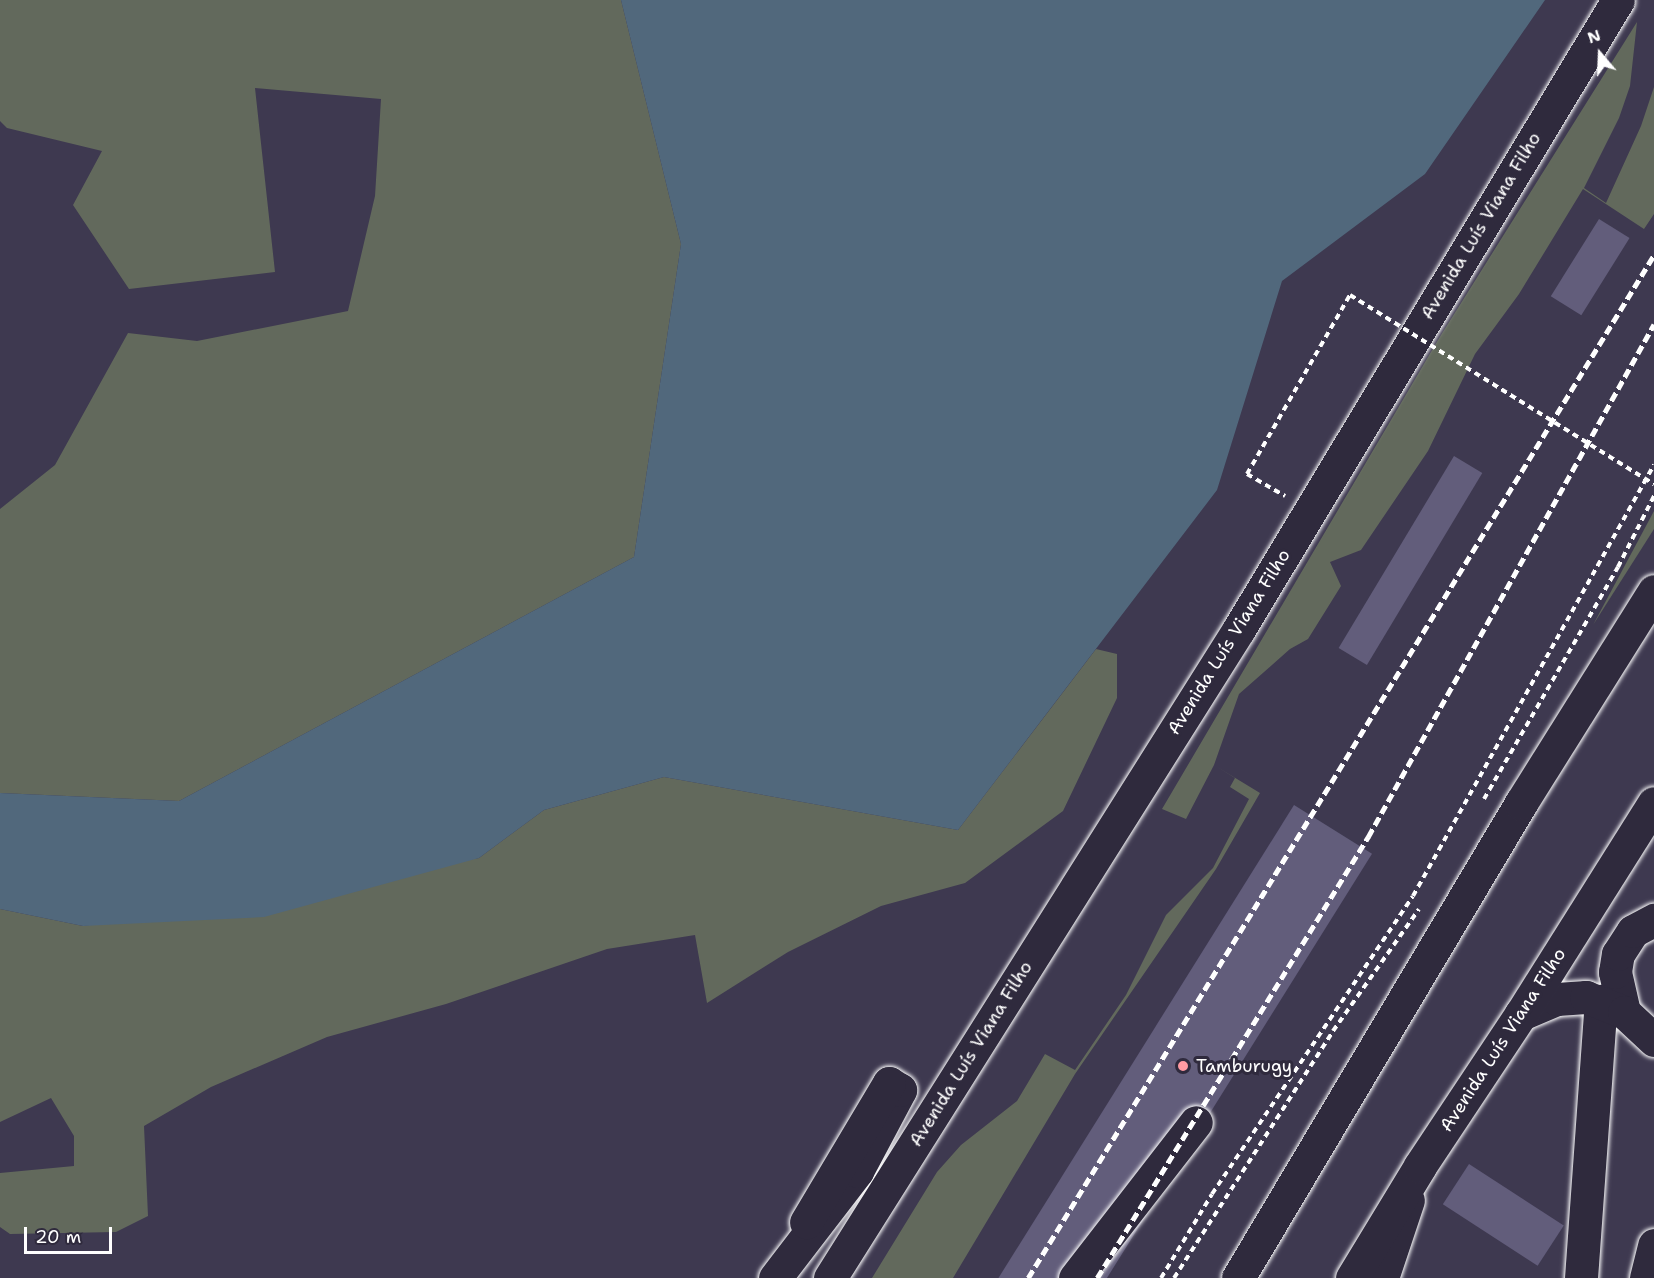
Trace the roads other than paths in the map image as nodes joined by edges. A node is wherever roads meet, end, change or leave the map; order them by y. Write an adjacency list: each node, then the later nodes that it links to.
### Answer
1 (1618, 0): 13 (main road, Avenida Luís Viana Filho)
2 (1654, 591): 15 (main road)
3 (1654, 803): 6 (main road, Avenida Luís Viana Filho)
4 (1654, 920): 5 (main road)
5 (1613, 1006): 6 (main road); 7 (main road); 18 (main road)
6 (1521, 1014): 9 (main road, Avenida Luís Viana Filho)
7 (1654, 1040)
8 (1196, 1122): 14 (main road)
9 (1420, 1166): 16 (main road, Avenida Luís Viana Filho); 17 (main road)
10 (806, 1222): 12 (main road)
11 (1654, 1245): 19 (main road)
12 (775, 1278)
13 (830, 1278)
14 (1075, 1278)
15 (1238, 1278)
16 (1352, 1278)
17 (1382, 1278)
18 (1581, 1278)
19 (1646, 1278)

